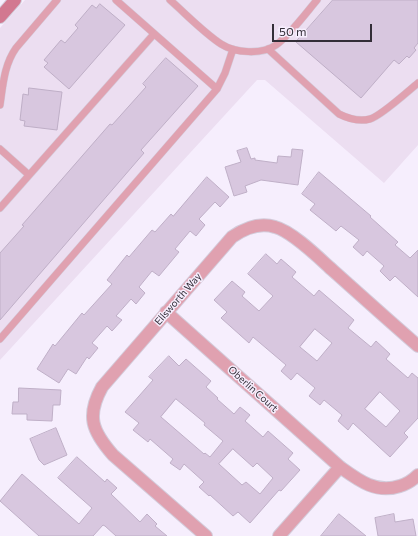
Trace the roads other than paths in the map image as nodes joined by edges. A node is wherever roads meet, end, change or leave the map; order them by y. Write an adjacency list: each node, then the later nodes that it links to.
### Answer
1 (15, 0): 6 (street)
2 (57, 0): 12 (lane)
3 (116, 0): 7 (lane)
4 (170, 0): 8 (lane)
5 (317, 0): 9 (lane)
6 (0, 17)
7 (154, 34): 11 (lane); 14 (lane)
8 (234, 49): 9 (lane); 11 (lane)
9 (268, 50): 10 (lane)
10 (418, 83)
11 (217, 90): 17 (lane)
12 (0, 105)
13 (0, 149): 14 (lane)
14 (29, 176): 15 (lane)
15 (0, 208)
16 (166, 312): 18 (street, Ellsworth Way); 19 (street, Oberlin Court); 21 (street, Ellsworth Way)
17 (0, 339)
18 (418, 346)
19 (340, 467): 20 (street); 22 (street)
20 (418, 475)
21 (206, 536)
22 (279, 536)

